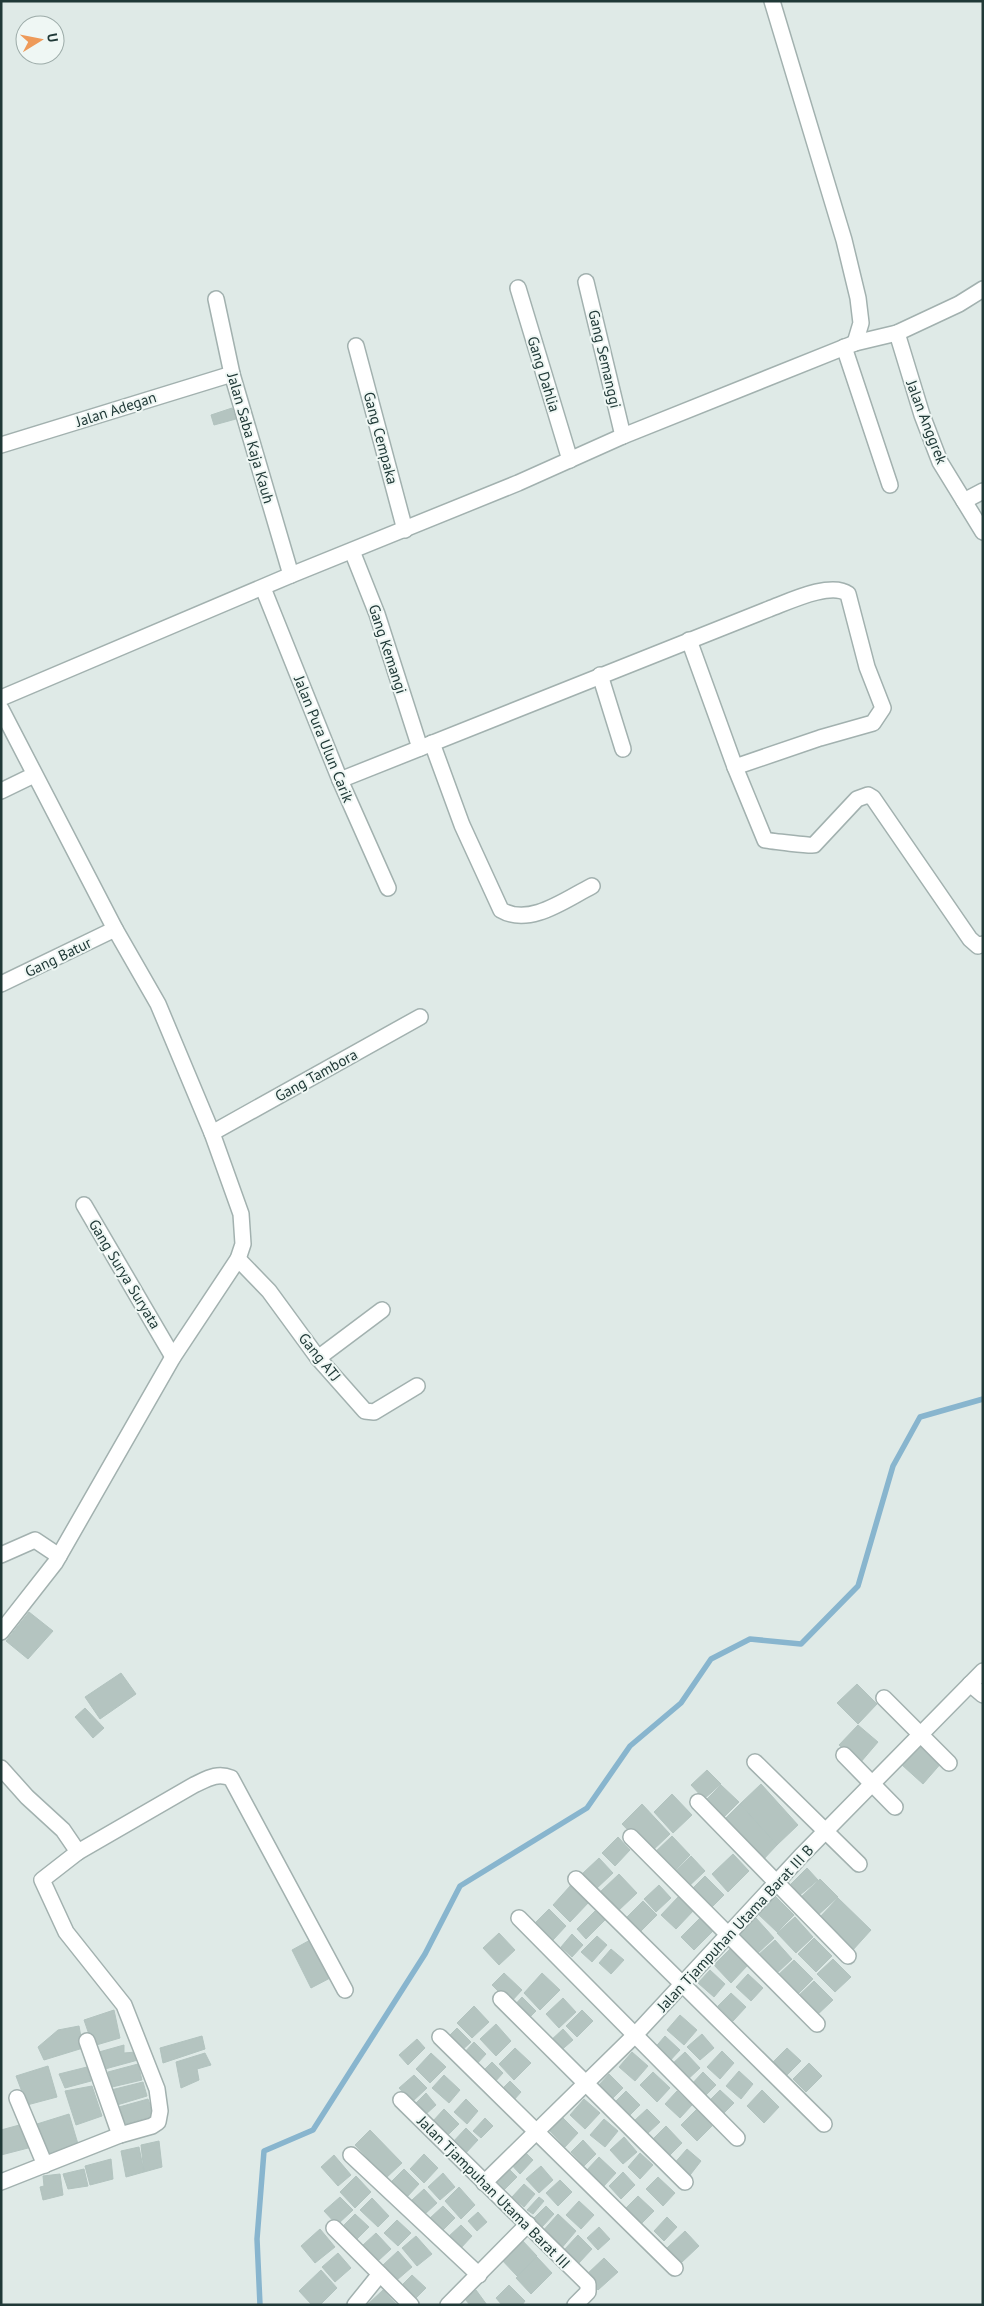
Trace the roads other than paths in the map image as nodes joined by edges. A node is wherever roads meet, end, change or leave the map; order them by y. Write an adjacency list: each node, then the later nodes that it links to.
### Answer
1 (772, 1): 7 (street)
2 (586, 282): 10 (street, Gang Semanggi)
3 (518, 288): 12 (street, Gang Dahlia)
4 (983, 289): 6 (street)
5 (216, 300): 9 (street, Jalan Saba Kaja Kauh)
6 (897, 333): 7 (street); 15 (street, Jalan Anggrek)
7 (849, 345): 10 (street); 13 (street)
8 (356, 346): 16 (street, Gang Cempaka)
9 (232, 374): 11 (street, Jalan Adegan); 19 (street, Jalan Saba Kaja Kauh)
10 (623, 436): 12 (street)
11 (1, 445)
12 (570, 460): 16 (street)
13 (890, 485)
14 (983, 491): 15 (street)
15 (964, 501): 17 (street, Jalan Anggrek)
16 (405, 530): 18 (street)
17 (983, 532)
18 (352, 551): 19 (street); 25 (street, Gang Kemangi)
19 (291, 575): 20 (street)
20 (263, 588): 23 (street); 29 (street, Jalan Pura Ulun Carik)
21 (689, 640): 22 (street); 27 (street); 27 (street)
22 (600, 675): 25 (street); 26 (street)
23 (1, 698)
24 (1, 709): 28 (street)
25 (426, 746): 29 (street); 31 (street, Gang Kemangi)
26 (623, 748)
27 (735, 767): 34 (street)
28 (34, 775): 30 (street); 33 (street)
29 (340, 780): 32 (street, Jalan Pura Ulun Carik)
30 (1, 791)
31 (592, 886)
32 (388, 888)
33 (115, 930): 35 (street, Gang Batur); 37 (street)
34 (983, 944)
35 (1, 984)
36 (420, 1017): 37 (street, Gang Tambora)
37 (212, 1133): 39 (street)
38 (84, 1205): 41 (street, Gang Surya Suryata)
39 (238, 1259): 41 (street); 42 (street, Gang ATJ)
40 (382, 1310): 42 (street)
41 (173, 1357): 45 (street)
42 (318, 1358): 43 (street, Gang ATJ)
43 (416, 1386)
44 (1, 1555): 45 (street)
45 (59, 1556): 46 (street)
46 (1, 1632)
47 (983, 1671): 48 (street, Jalan Tjampuhan Utama Barat III B)
48 (970, 1684): 49 (street); 51 (street, Jalan Tjampuhan Utama Barat III B)
49 (983, 1695)
50 (884, 1698): 51 (street)
51 (921, 1735): 54 (street); 56 (street, Jalan Tjampuhan Utama Barat III B)
52 (844, 1755): 56 (street)
53 (755, 1762): 59 (street)
54 (949, 1763)
55 (1, 1768): 61 (street)
56 (872, 1784): 58 (street); 59 (street, Jalan Tjampuhan Utama Barat III B)
57 (698, 1802): 64 (street)
58 (895, 1807)
59 (824, 1832): 62 (street); 64 (street, Jalan Tjampuhan Utama Barat III B)
60 (631, 1837): 66 (street)
61 (78, 1852): 69 (street); 80 (street)
62 (859, 1864)
63 (576, 1880): 68 (street)
64 (777, 1882): 66 (street, Jalan Tjampuhan Utama Barat III B); 67 (street)
65 (519, 1918): 72 (street)
66 (728, 1936): 68 (street, Jalan Tjampuhan Utama Barat III B); 71 (street)
67 (848, 1956)
68 (682, 1985): 72 (street, Jalan Tjampuhan Utama Barat III B); 78 (street)
69 (345, 1990)
70 (502, 1999): 75 (street)
71 (816, 2024)
72 (634, 2036): 75 (street, Jalan Tjampuhan Utama Barat III B); 81 (street)
73 (440, 2037): 79 (street)
74 (87, 2041): 80 (street)
75 (584, 2084): 79 (street, Jalan Tjampuhan Utama Barat III B); 86 (street)
76 (17, 2098): 83 (street)
77 (401, 2100): 85 (street, Jalan Tjampuhan Utama Barat III)
78 (824, 2124)
79 (536, 2131): 85 (street, Jalan Tjampuhan Utama Barat III B); 89 (street)
80 (120, 2135): 83 (street)
81 (737, 2138)
82 (351, 2155): 91 (street)
83 (45, 2165): 84 (street)
84 (1, 2182)
85 (484, 2182): 87 (street, Jalan Tjampuhan Utama Barat III)
86 (685, 2182)
87 (528, 2224): 91 (street); 95 (street, Jalan Tjampuhan Utama Barat III)
88 (334, 2228): 90 (street)
89 (675, 2268)
90 (380, 2274): 92 (street); 93 (street)
91 (479, 2275): 94 (street)
92 (355, 2305)
93 (411, 2305)
94 (448, 2305)
95 (575, 2305)

